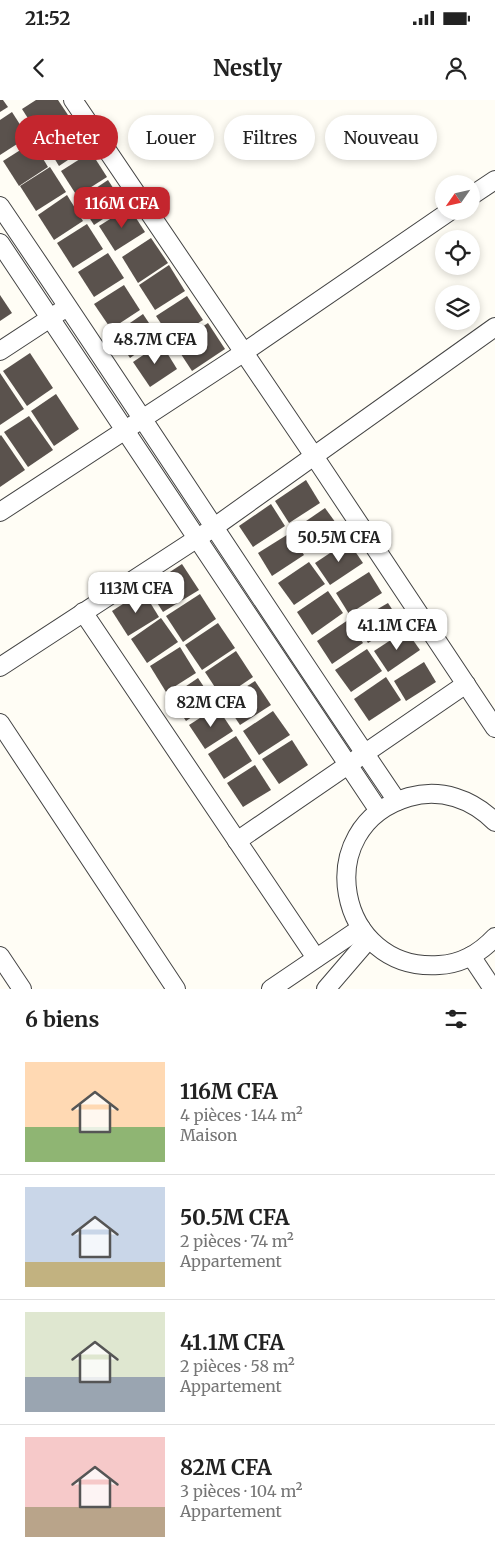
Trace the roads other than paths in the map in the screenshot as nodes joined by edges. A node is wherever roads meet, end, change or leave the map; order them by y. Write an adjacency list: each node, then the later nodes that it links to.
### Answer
1 (73, 100): 11 (street)
2 (495, 180): 3 (street)
3 (480, 190)
4 (0, 206): 7 (street)
5 (437, 220): 11 (street)
6 (0, 243): 8 (street)
7 (68, 306): 8 (street); 12 (street)
8 (51, 317): 10 (street); 13 (street)
9 (495, 327): 14 (street)
10 (0, 351)
11 (243, 353): 12 (street); 14 (street)
12 (142, 419): 13 (street); 16 (street)
13 (126, 430): 15 (street); 17 (street)
14 (314, 456): 16 (street); 20 (street)
15 (0, 512)
16 (213, 528): 17 (street); 23 (street)
17 (197, 538): 18 (street); 24 (street)
18 (83, 612): 19 (street); 28 (street)
19 (0, 667)
20 (466, 684): 22 (street); 23 (street)
21 (0, 723): 35 (street)
22 (495, 728)
23 (365, 754): 24 (street); 25 (street)
24 (348, 764): 26 (street); 28 (street)
25 (397, 801): 26 (street); 27 (street)
26 (379, 811): 29 (street)
27 (495, 822)
28 (237, 841): 33 (street)
29 (365, 934): 32 (street); 33 (street); 37 (street)
30 (493, 944): 32 (street)
31 (0, 956): 34 (street)
32 (471, 956): 38 (street)
33 (316, 958): 36 (street)
34 (22, 989)
35 (176, 989)
36 (271, 989)
37 (326, 989)
38 (493, 989)

